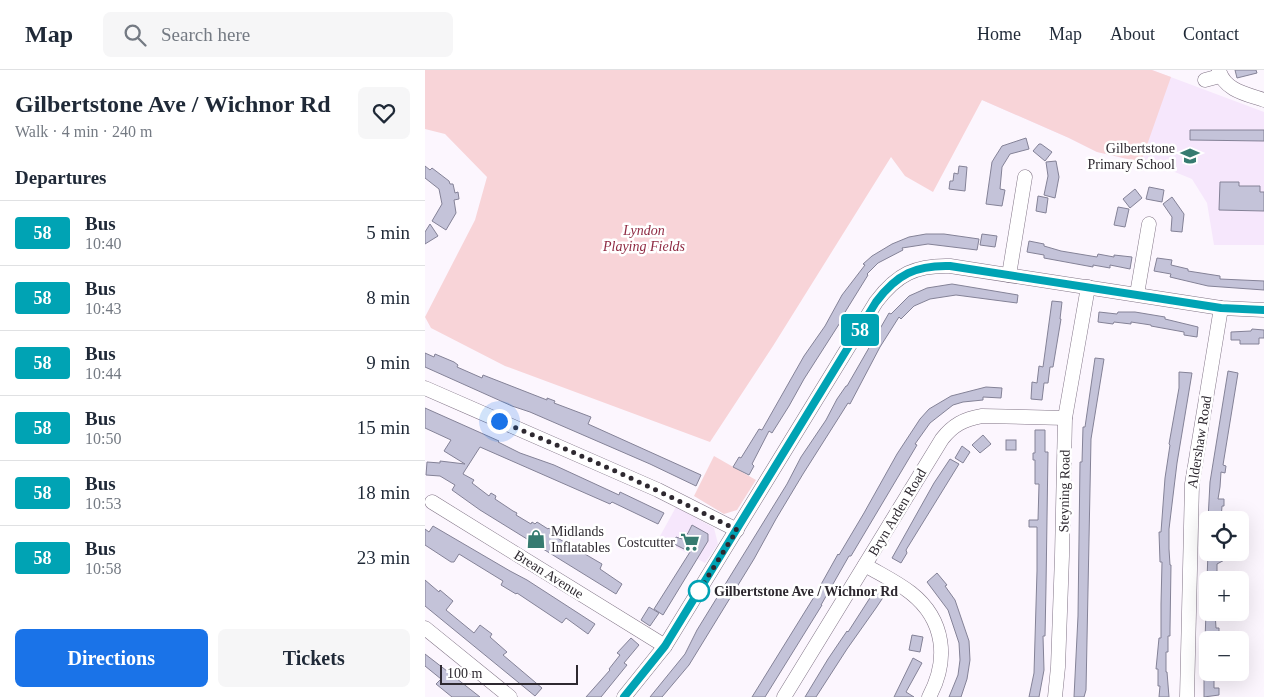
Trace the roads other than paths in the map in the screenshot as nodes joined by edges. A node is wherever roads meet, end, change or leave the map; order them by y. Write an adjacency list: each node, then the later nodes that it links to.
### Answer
1 (1220, 73): 2 (street); 3 (street)
2 (1205, 80)
3 (1264, 100)
4 (1025, 177): 6 (street)
5 (1149, 224): 8 (street)
6 (1009, 275): 7 (street); 14 (street)
7 (1088, 287): 8 (street); 12 (street, Steyning Road)
8 (1137, 294): 9 (street)
9 (1221, 308): 10 (street); 23 (street, Aldershaw Road)
10 (1264, 310)
11 (425, 388): 14 (street)
12 (1065, 418): 15 (street, Bryn Arden Road); 22 (street, Steyning Road)
13 (432, 502): 17 (street, Brean Avenue)
14 (737, 530): 17 (street)
15 (865, 565): 20 (street, Bryn Arden Road); 21 (street)
16 (425, 628): 18 (street)
17 (665, 646): 19 (street)
18 (510, 697)
19 (624, 697)
20 (785, 697)
21 (929, 697)
22 (1055, 697)
23 (1187, 697)

